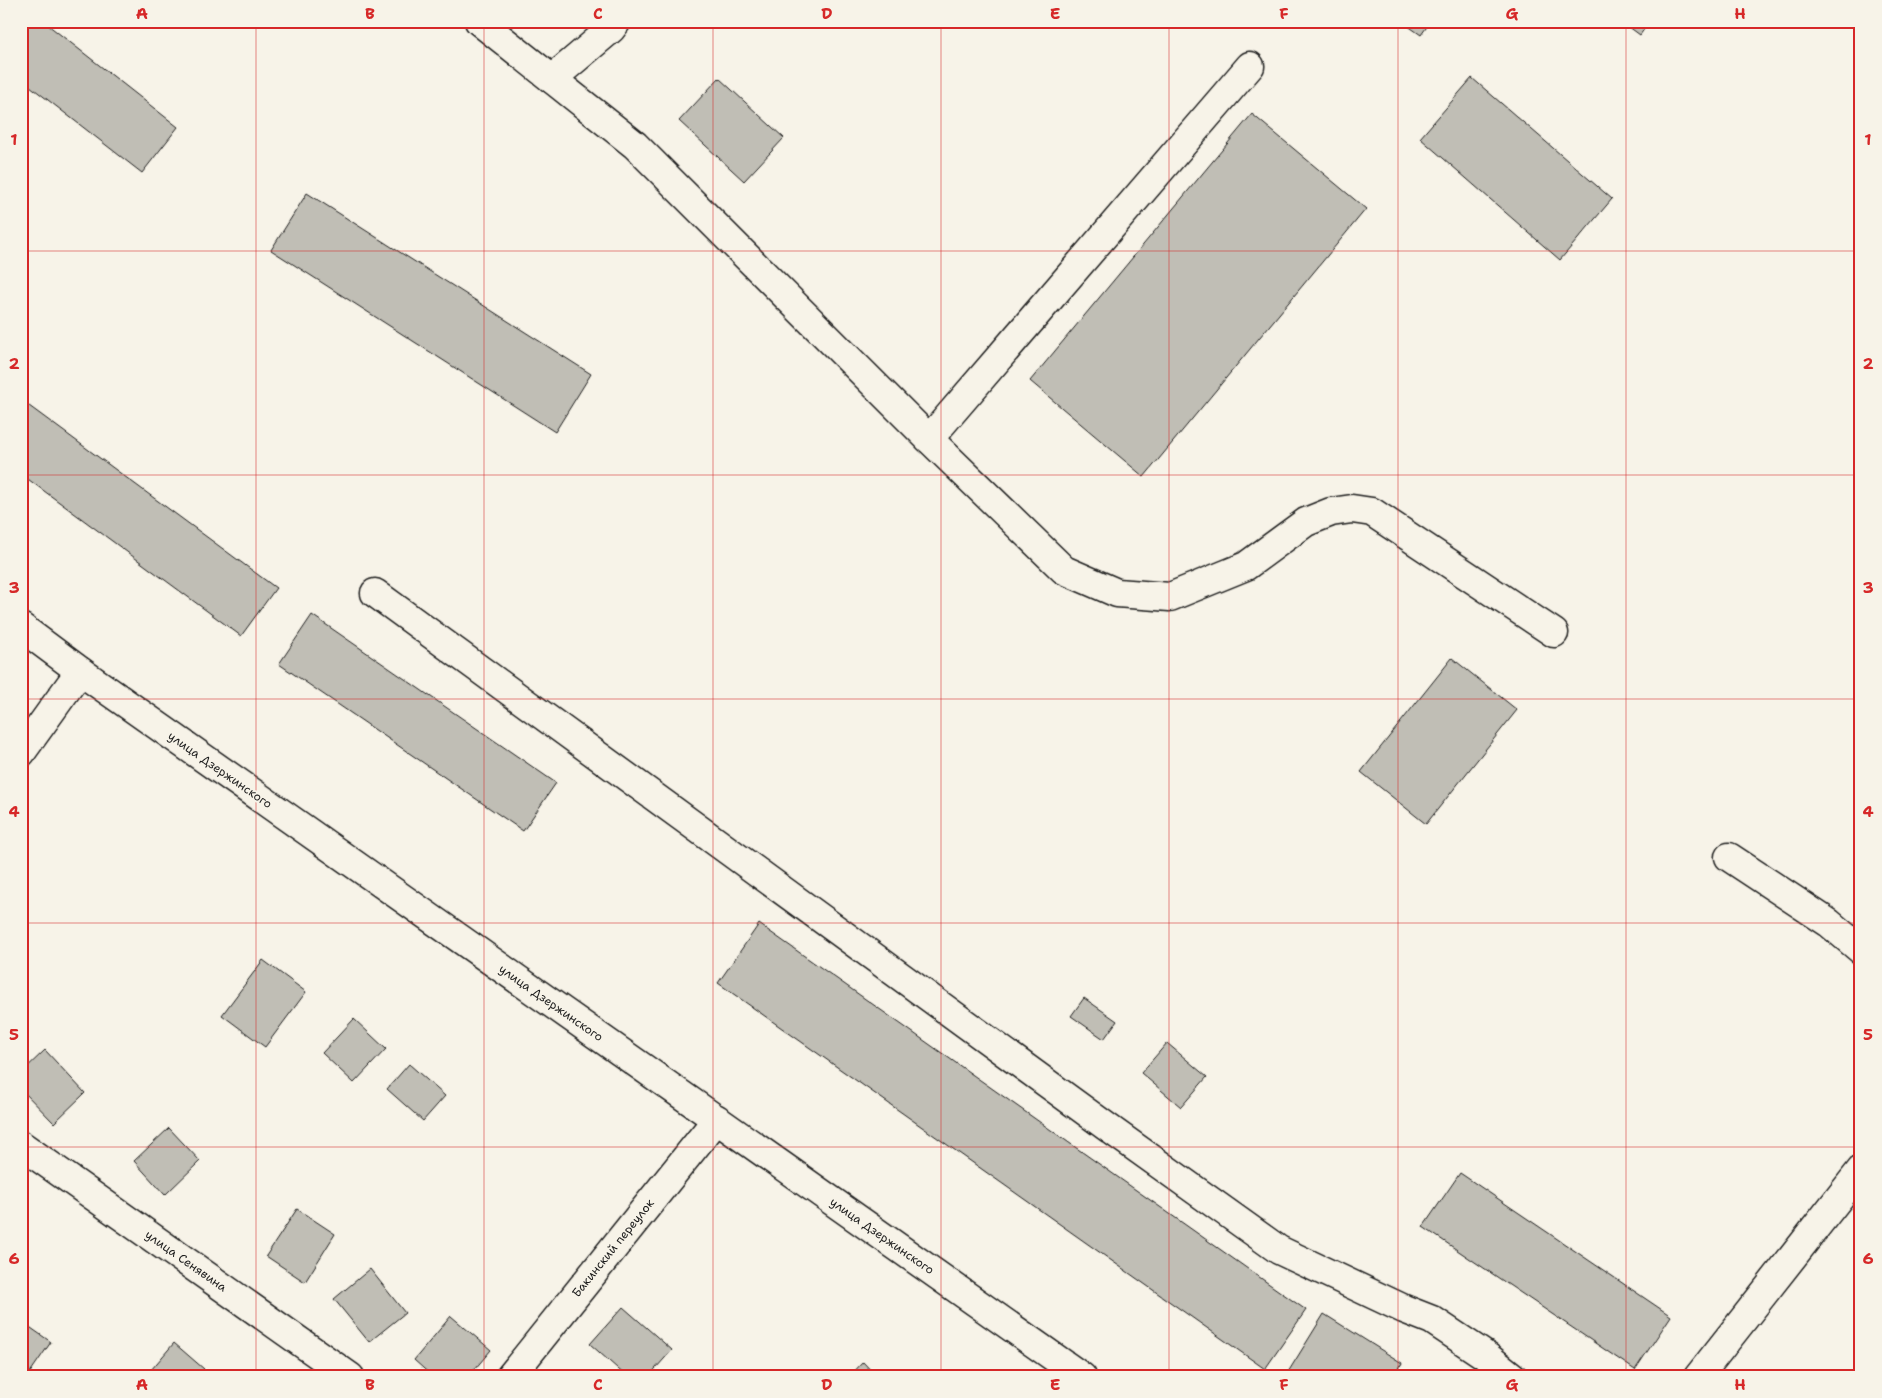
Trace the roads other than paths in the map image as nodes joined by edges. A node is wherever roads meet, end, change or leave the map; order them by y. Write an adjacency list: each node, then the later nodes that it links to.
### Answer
1 (479, 21): 4 (street)
2 (617, 21): 4 (street)
3 (1250, 66): 5 (street)
4 (552, 79): 5 (street)
5 (929, 439): 8 (street)
6 (375, 592): 19 (street)
7 (21, 627): 9 (street, улица Дзержинского)
8 (1554, 633)
9 (80, 671): 10 (street); 13 (street, улица Дзержинского)
10 (21, 753)
11 (1729, 857): 12 (street)
12 (1861, 950)
13 (717, 1119): 17 (street, Бакинский переулок); 18 (street, улица Дзержинского)
14 (21, 1145): 16 (street, улица Сенявина)
15 (1861, 1170): 20 (street)
16 (350, 1377)
17 (510, 1377)
18 (1082, 1377)
19 (1513, 1377)
20 (1698, 1377)

